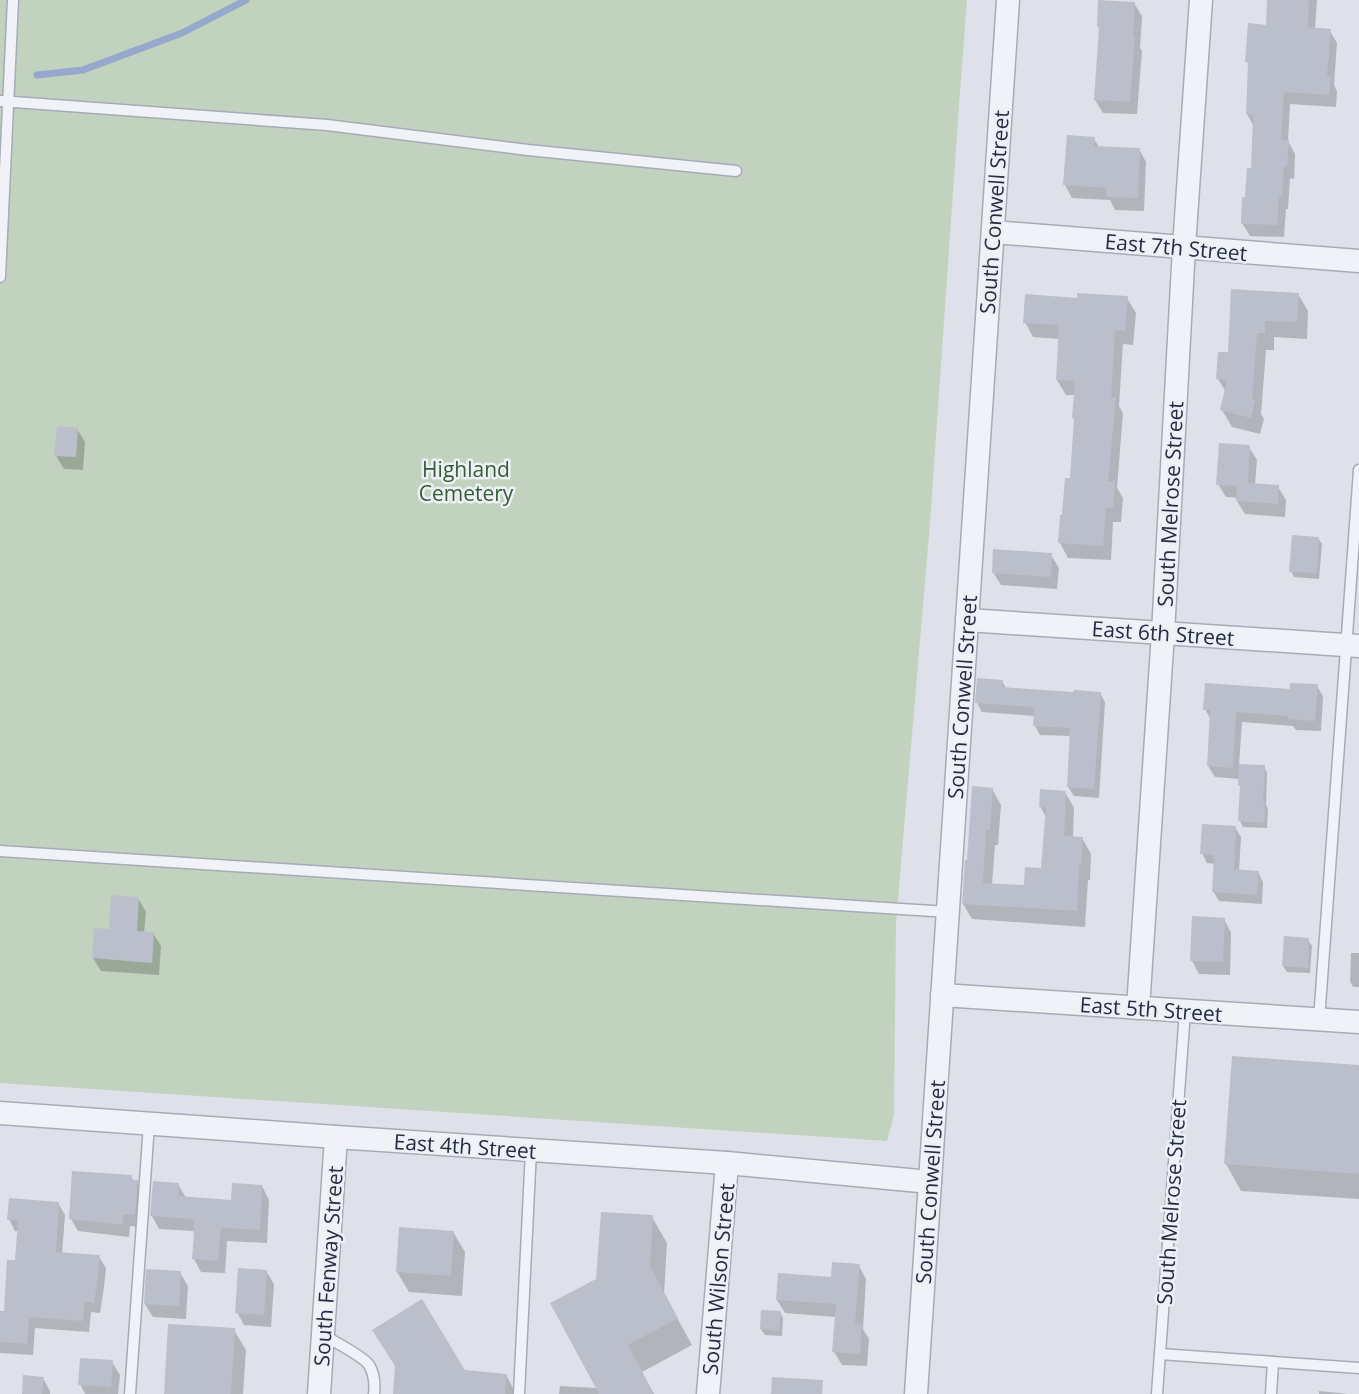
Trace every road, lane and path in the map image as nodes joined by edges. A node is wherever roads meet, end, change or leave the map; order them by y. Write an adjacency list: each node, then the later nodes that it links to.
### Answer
1 (13, 0): 4 (lane)
2 (1008, 0): 6 (street, South Conwell Street)
3 (1201, 0): 7 (street, South Melrose Street)
4 (5, 101): 5 (lane); 9 (lane)
5 (736, 171)
6 (993, 232): 7 (street, East 7th Street); 11 (street, South Conwell Street)
7 (1184, 247): 8 (street, East 7th Street); 12 (street, South Melrose Street)
8 (1359, 261)
9 (0, 277)
10 (1359, 470): 13 (lane)
11 (967, 620): 12 (street, East 6th Street); 15 (street, South Conwell Street)
12 (1163, 633): 13 (street, East 6th Street); 17 (street, South Melrose Street)
13 (1353, 646): 19 (lane)
14 (0, 851): 15 (lane)
15 (948, 912): 16 (street, South Conwell Street)
16 (942, 995): 17 (street, East 5th Street); 26 (street, South Conwell Street)
17 (1138, 1008): 18 (street, East 5th Street)
18 (1185, 1011): 19 (street, East 5th Street); 28 (lane, South Melrose Street)
19 (1318, 1020): 20 (street, East 5th Street)
20 (1359, 1022)
21 (0, 1113): 22 (street, East 4th Street)
22 (149, 1124): 23 (street, East 4th Street); 31 (lane)
23 (336, 1137): 24 (street, East 4th Street); 27 (street, South Fenway Street)
24 (531, 1150): 25 (street, East 4th Street); 34 (lane)
25 (727, 1163): 26 (street, East 4th Street); 35 (street, South Wilson Street)
26 (930, 1182): 36 (street, South Conwell Street)
27 (323, 1335): 32 (street, South Fenway Street); 33 (lane)
28 (1160, 1354): 29 (lane); 37 (lane, South Melrose Street)
29 (1273, 1362): 30 (lane); 38 (lane)
30 (1359, 1368)
31 (130, 1394)
32 (319, 1394)
33 (374, 1394)
34 (519, 1394)
35 (708, 1394)
36 (916, 1394)
37 (1157, 1394)
38 (1271, 1394)

